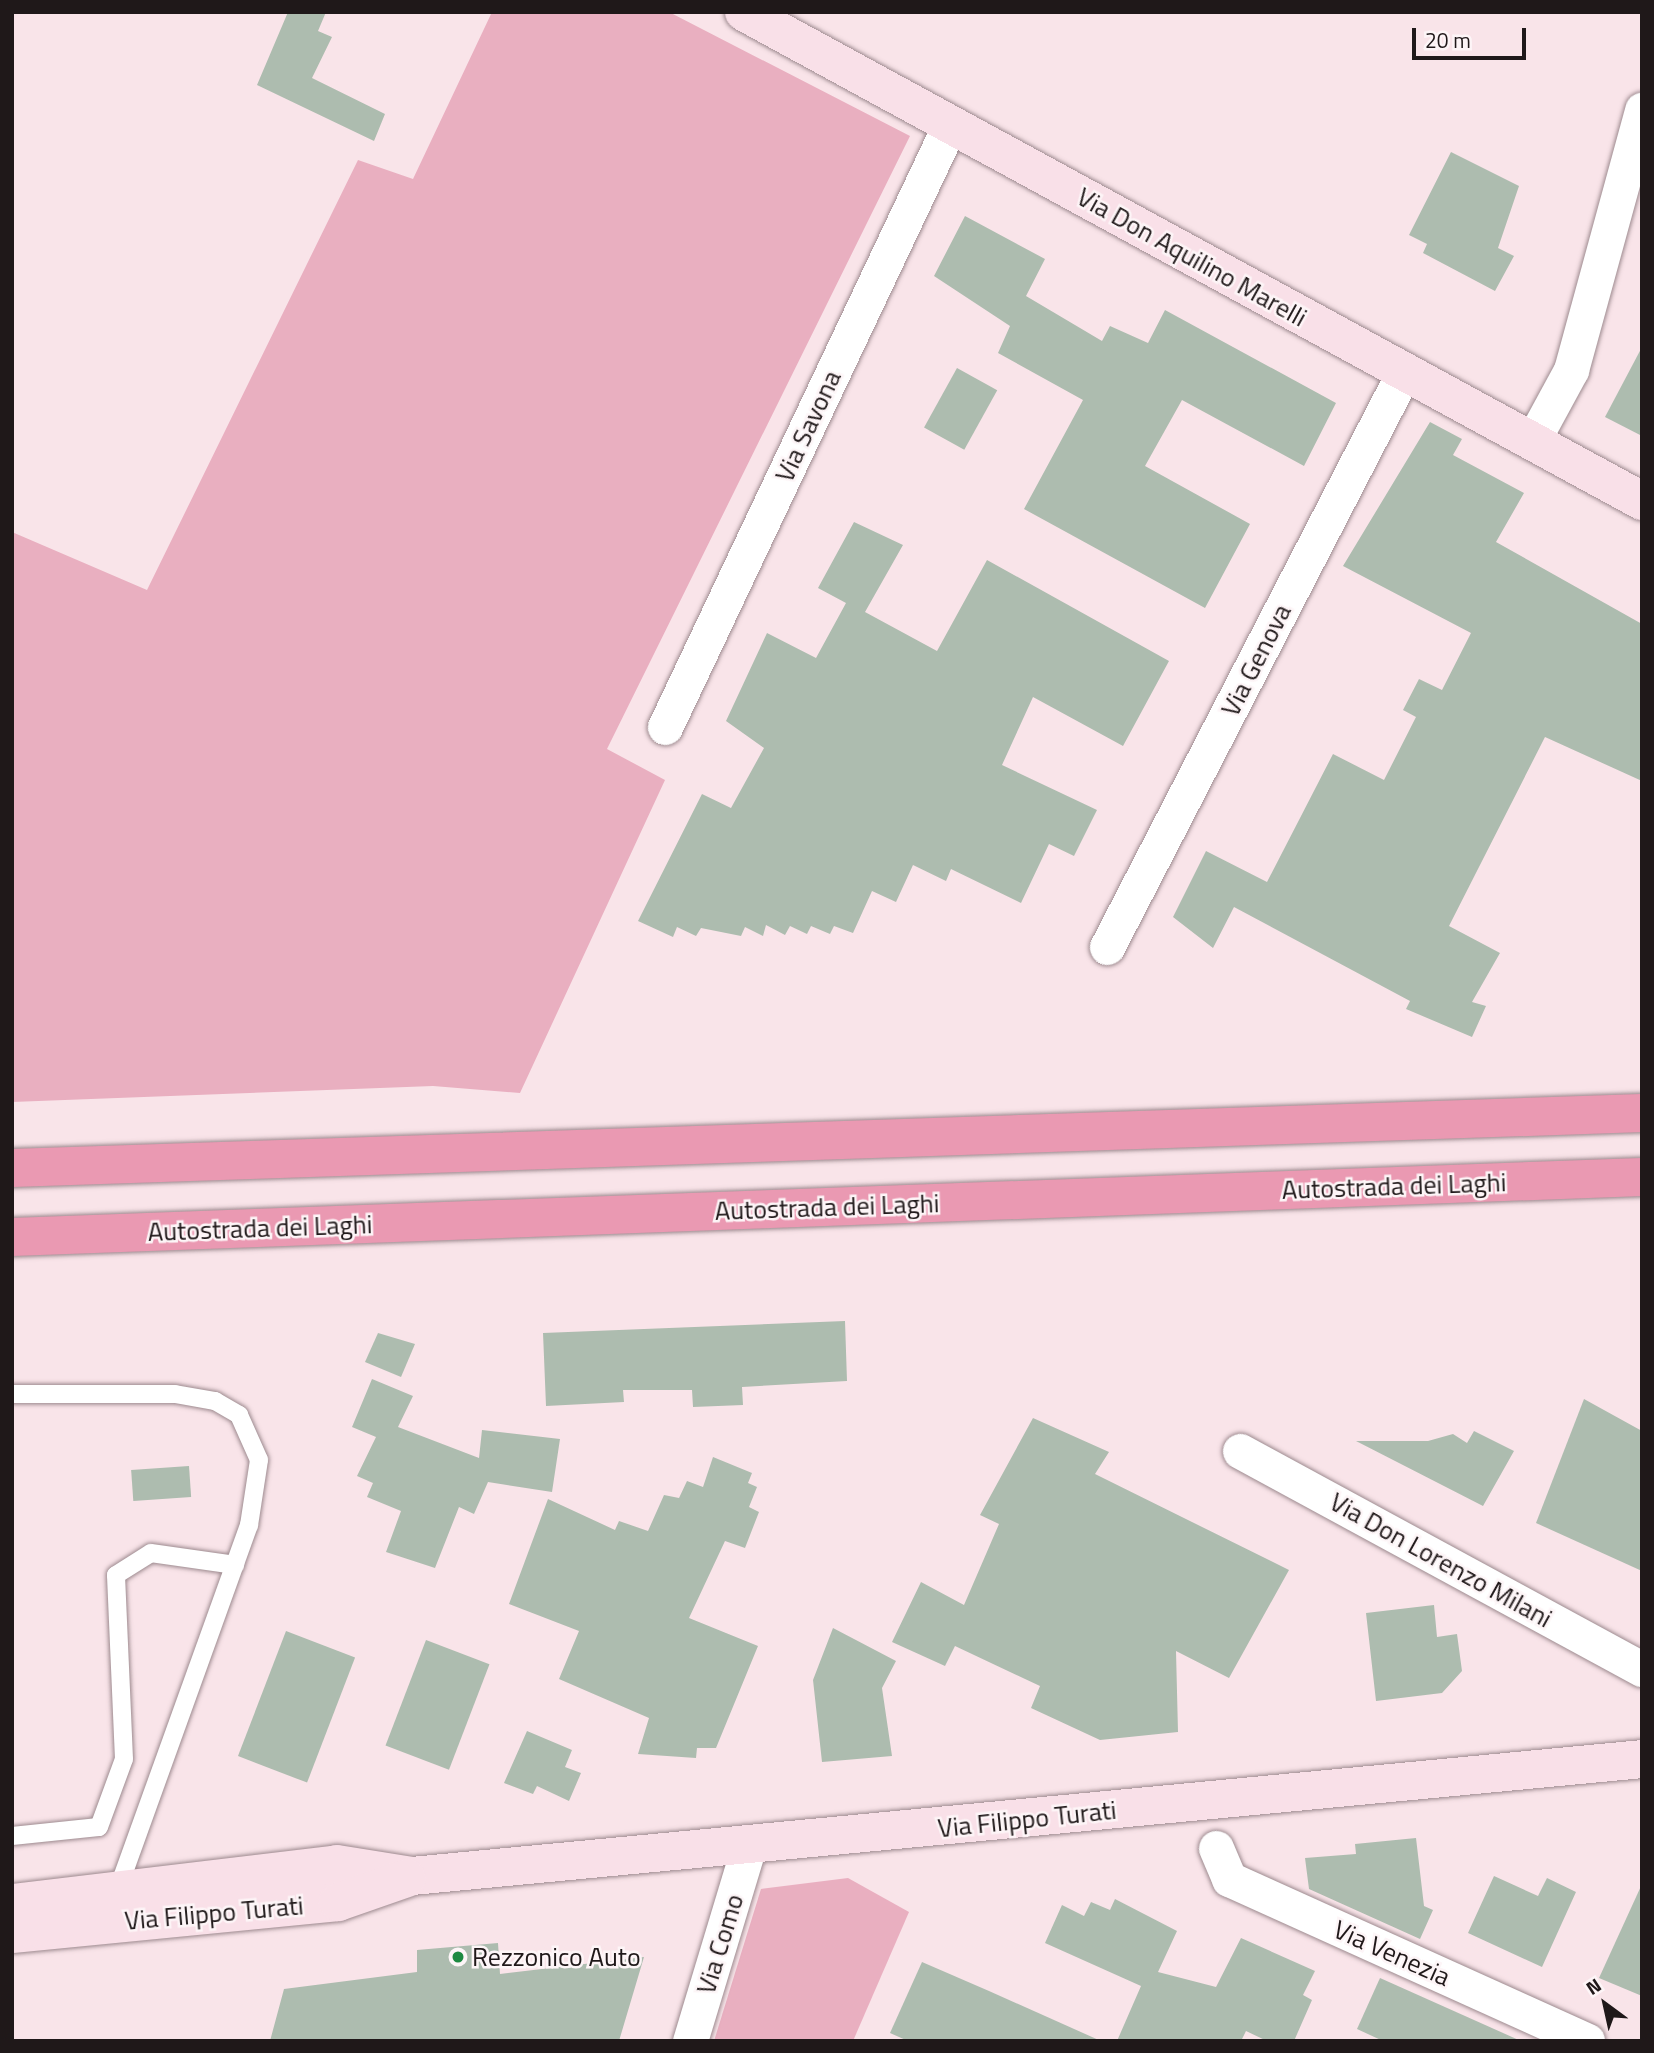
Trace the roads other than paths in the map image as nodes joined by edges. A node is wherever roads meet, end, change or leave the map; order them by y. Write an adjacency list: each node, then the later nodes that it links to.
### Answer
1 (744, 12): 3 (main road, Via Don Aquilino Marelli)
2 (1642, 110): 5 (street)
3 (950, 125): 4 (main road, Via Don Aquilino Marelli); 7 (street, Via Savona)
4 (1404, 372): 5 (main road, Via Don Aquilino Marelli); 8 (street, Via Genova)
5 (1533, 440): 6 (main road, Via Don Aquilino Marelli)
6 (1642, 500)
7 (666, 727)
8 (1107, 947)
9 (1642, 1113): 11 (highway)
10 (12, 1150): 11 (highway)
11 (160, 1163): 12 (highway)
12 (12, 1168)
13 (1642, 1177): 14 (highway, Autostrada dei Laghi)
14 (12, 1237)
15 (12, 1394): 17 (lane)
16 (1240, 1451): 18 (street, Via Don Lorenzo Milani)
17 (235, 1566): 20 (lane); 24 (lane)
18 (1642, 1669)
19 (1642, 1759): 21 (main road, Via Filippo Turati)
20 (12, 1836)
21 (750, 1846): 23 (main road, Via Filippo Turati); 27 (street, Via Como)
22 (1216, 1848): 28 (street, Via Venezia)
23 (412, 1876): 24 (main road, Via Filippo Turati); 26 (main road, Via Filippo Turati)
24 (118, 1888): 25 (main road, Via Filippo Turati)
25 (12, 1903)
26 (12, 1934)
27 (690, 2041)
28 (1587, 2041)

